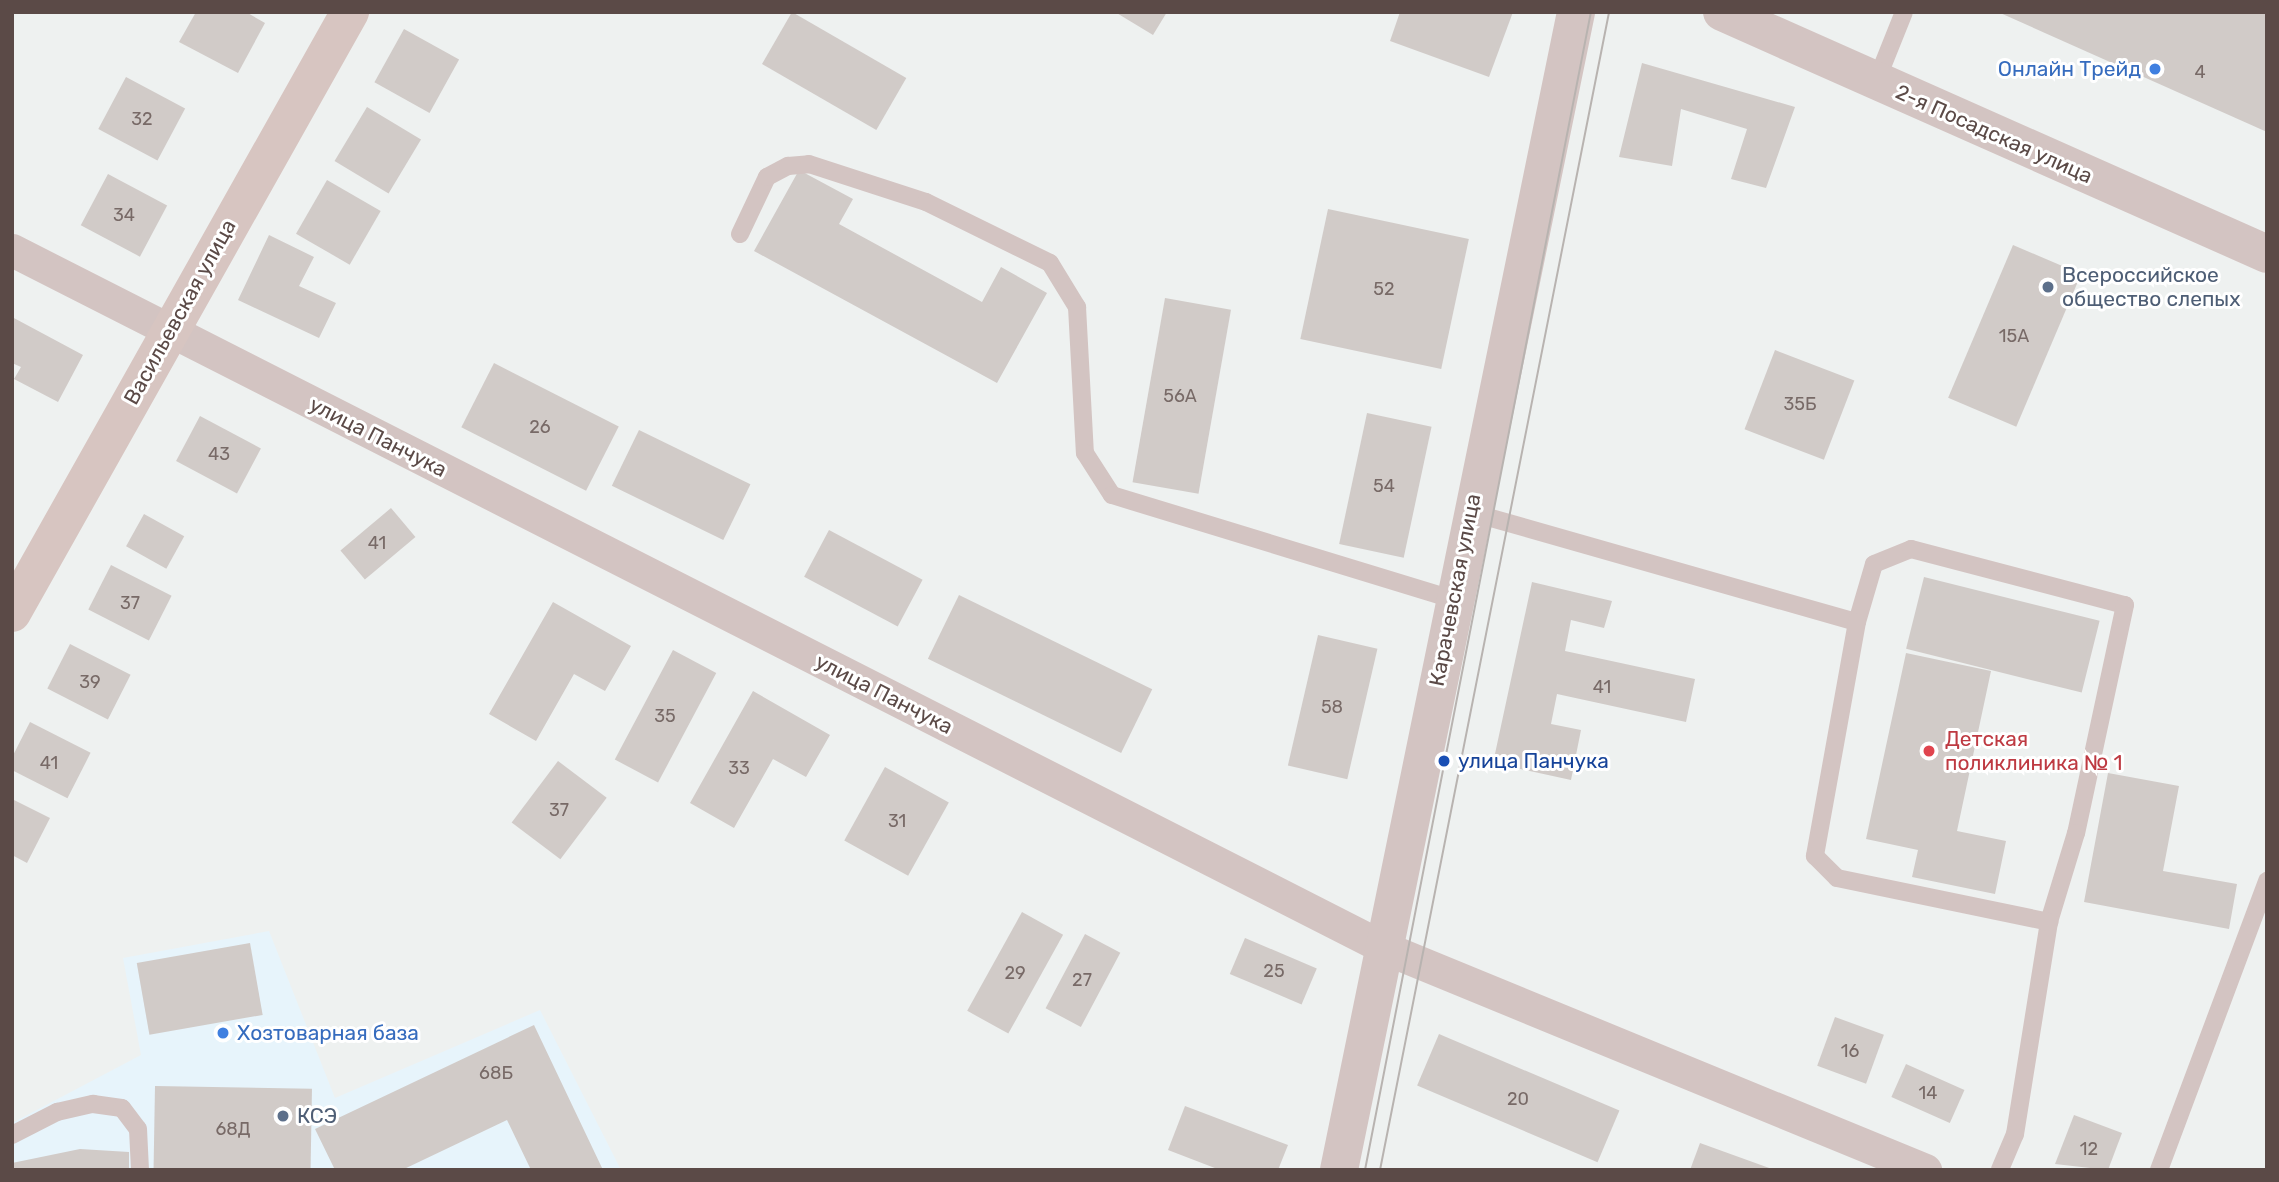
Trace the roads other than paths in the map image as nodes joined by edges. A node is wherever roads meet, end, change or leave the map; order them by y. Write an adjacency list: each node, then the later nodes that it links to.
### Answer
1 (350, 12): 9 (main road, Васильевская улица)
2 (1576, 12): 10 (street, Карачевская улица)
3 (1723, 12): 5 (street, 2-я Посадская улица)
4 (1904, 12): 5 (lane)
5 (1876, 82): 8 (street, 2-я Посадская улица)
6 (740, 234): 11 (lane)
7 (12, 250): 9 (street, улица Панчука)
8 (2267, 254)
9 (168, 331): 12 (main road, Васильевская улица); 16 (street, улица Панчука)
10 (1470, 512): 11 (street, Карачевская улица); 13 (lane)
11 (1452, 598): 16 (street, Карачевская улица)
12 (12, 613)
13 (1857, 622): 15 (lane); 15 (lane)
14 (2267, 881): 22 (lane)
15 (2049, 922): 21 (lane)
16 (1387, 949): 19 (street, Карачевская улица); 20 (street, улица Панчука)
17 (12, 1135): 18 (lane)
18 (140, 1170)
19 (1339, 1170)
20 (1925, 1170)
21 (2000, 1170)
22 (2159, 1170)

